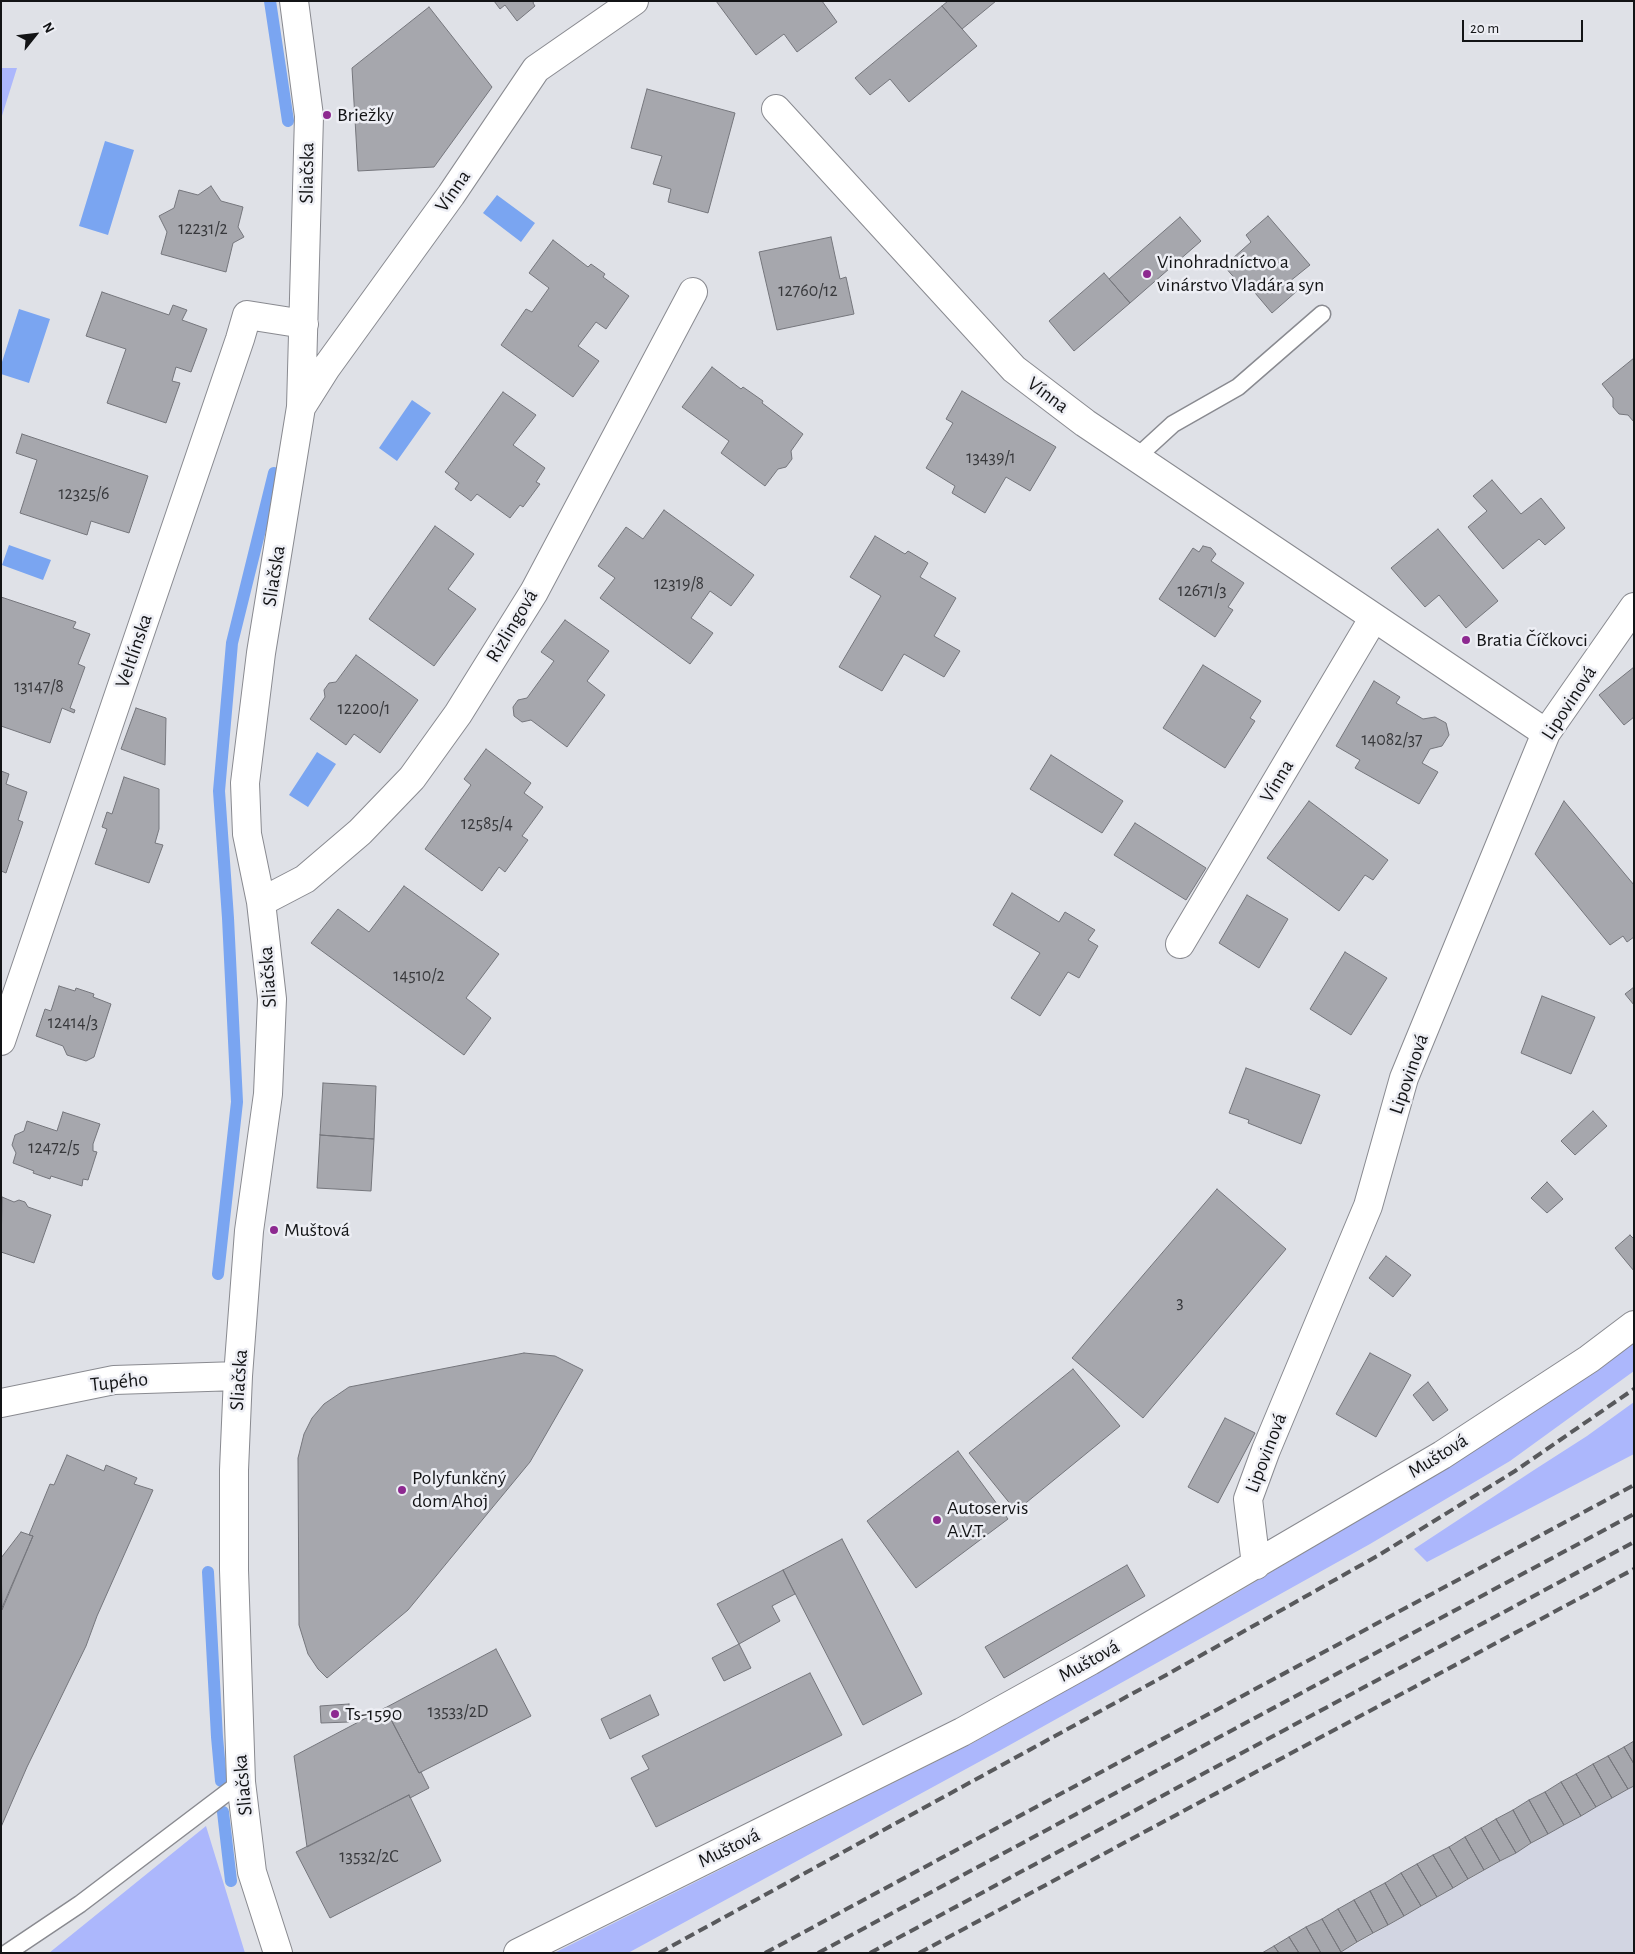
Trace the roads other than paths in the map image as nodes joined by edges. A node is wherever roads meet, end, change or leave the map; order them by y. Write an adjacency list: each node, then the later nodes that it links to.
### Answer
1 (294, 1): 6 (street, Sliačska)
2 (633, 2): 7 (street, Vínna)
3 (776, 109): 8 (street, Vínna)
4 (693, 292): 12 (street, Rizlingová)
5 (1322, 314): 8 (lane)
6 (304, 324): 7 (street, Sliačska); 14 (street, Veltlínska)
7 (301, 407): 12 (street, Sliačska)
8 (1137, 458): 10 (street, Vínna)
9 (1634, 607): 11 (street, Lipovinová)
10 (1374, 619): 11 (street, Vínna); 13 (street, Vínna)
11 (1546, 733): 18 (street, Lipovinová)
12 (261, 902): 16 (street, Sliačska)
13 (1180, 944)
14 (1, 1041)
15 (1634, 1325): 18 (street, Muštová)
16 (238, 1376): 17 (street, Tupého); 19 (street, Sliačska)
17 (1, 1403)
18 (1256, 1565): 22 (street, Muštová)
19 (241, 1782): 20 (lane); 21 (street, Sliačska)
20 (8, 1953)
21 (278, 1953)
22 (518, 1953)

